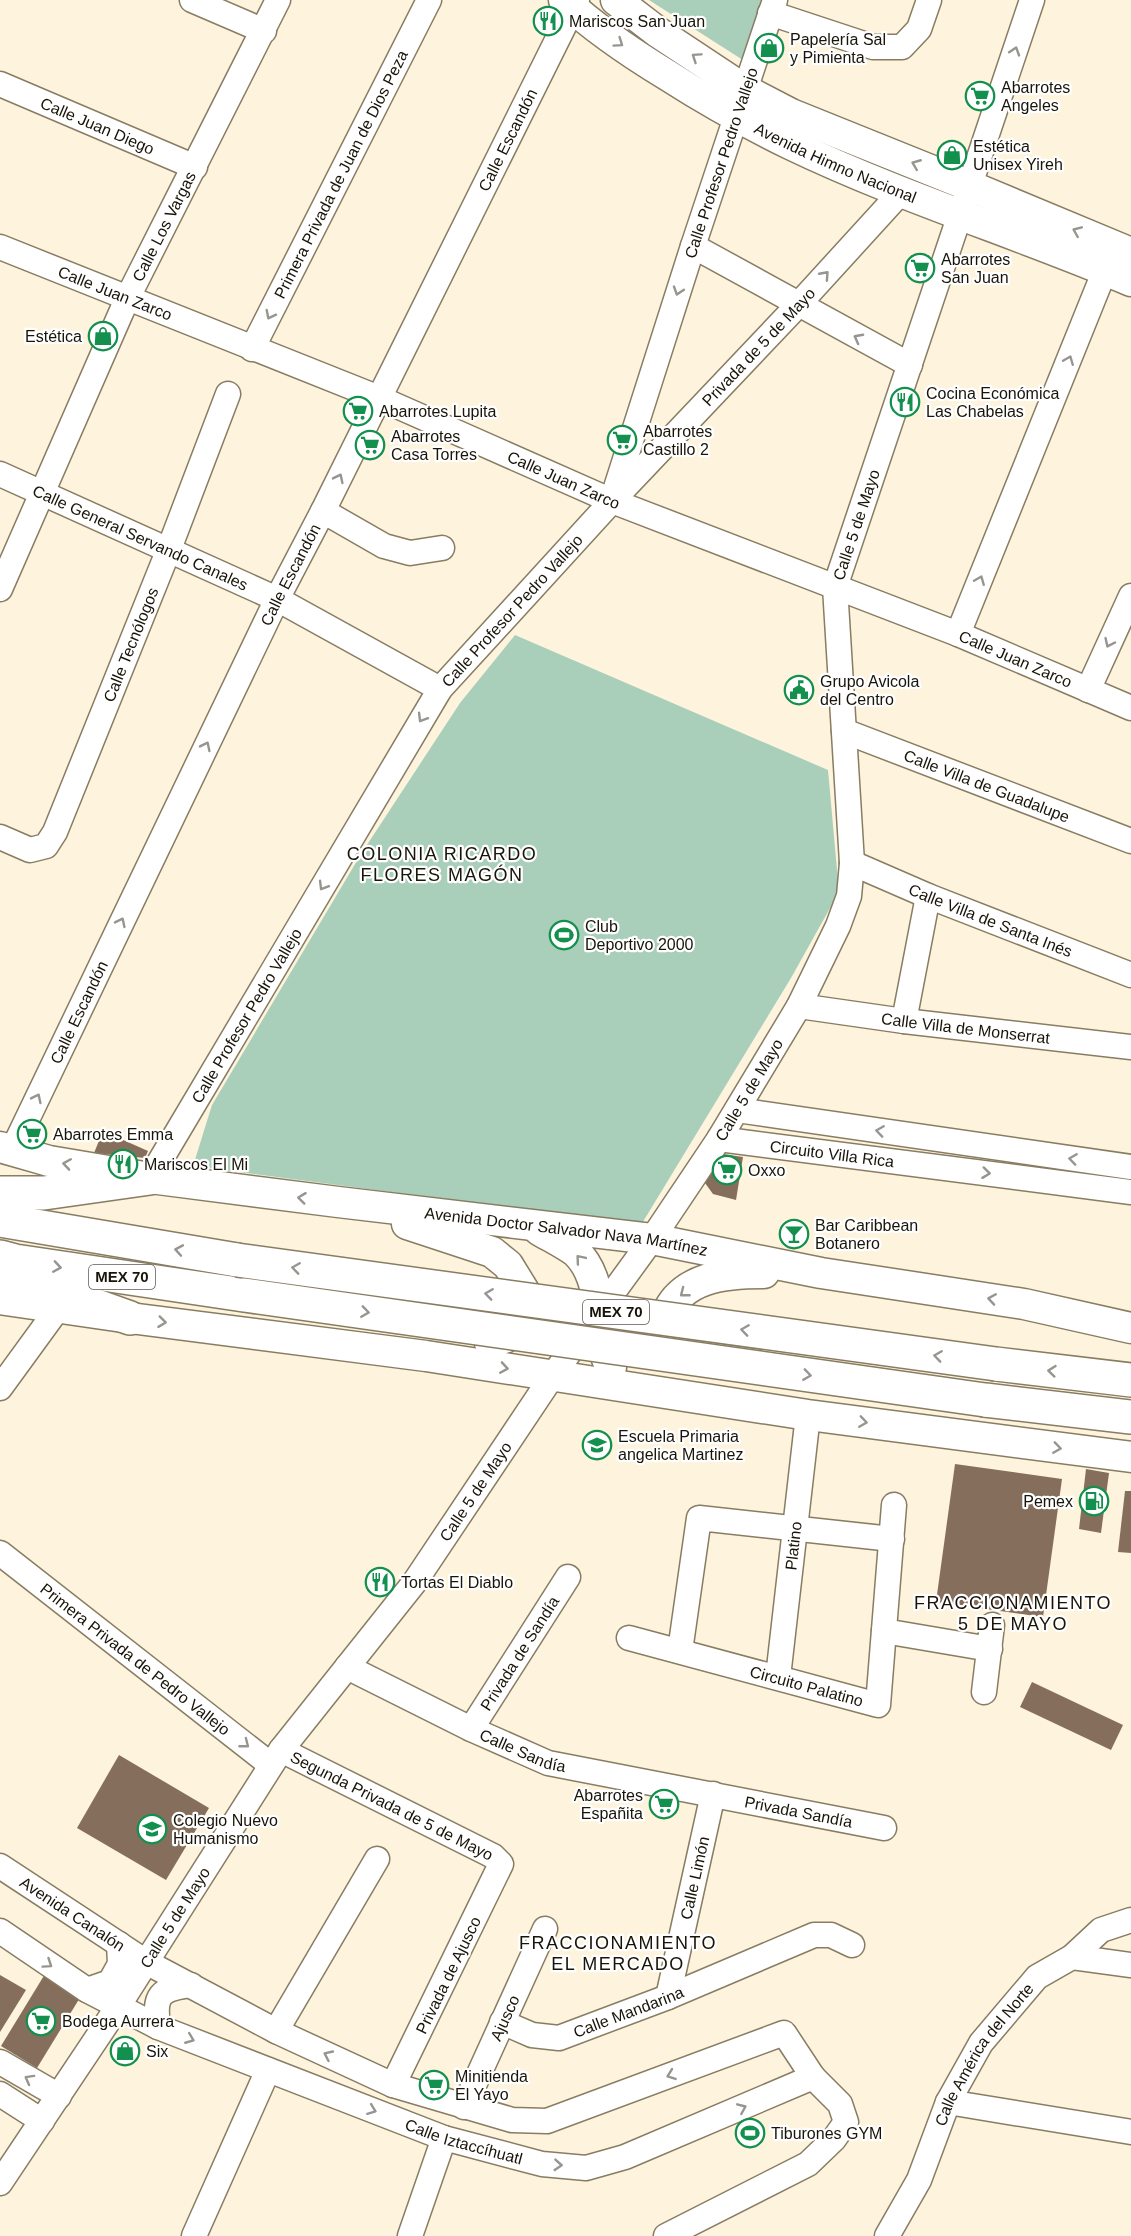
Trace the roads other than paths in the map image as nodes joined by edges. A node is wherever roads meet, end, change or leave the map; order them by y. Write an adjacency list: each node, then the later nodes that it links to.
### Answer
1 (192, 0): 9 (street)
2 (278, 0): 9 (street, Calle Los Vargas)
3 (429, 0): 22 (street, Primera Privada de Juan de Dios Peza, one-way to 22)
4 (615, 0): 11 (main road, Avenida Himno Nacional, one-way to 4)
5 (929, 0): 8 (street)
6 (1032, 0): 13 (street, Calle 5 de Mayo, one-way to 6)
7 (571, 3): 11 (main road, Avenida Himno Nacional, one-way to 11); 25 (street, Calle Escandón)
8 (773, 7): 11 (street, Calle Profesor Pedro Vallejo)
9 (264, 31): 12 (street, Calle Los Vargas)
10 (0, 84): 12 (street, Calle Juan Diego)
11 (740, 103): 13 (main road, Avenida Himno Nacional, one-way to 11); 14 (main road, Avenida Himno Nacional); 16 (street, Calle Profesor Pedro Vallejo)
12 (195, 167): 20 (street, Calle Los Vargas)
13 (970, 186): 15 (street, Calle 5 de Mayo); 18 (main road, Avenida Himno Nacional, one-way to 13)
14 (902, 191): 15 (main road, Avenida Himno Nacional); 21 (street, Privada de 5 de Mayo, one-way to 14)
15 (960, 214): 19 (main road, Avenida Himno Nacional); 23 (street, Calle 5 de Mayo)
16 (693, 246): 21 (street); 28 (street, Calle Profesor Pedro Vallejo, one-way to 28)
17 (0, 247): 20 (street, Calle Juan Zarco)
18 (1131, 254)
19 (1118, 276): 36 (street, one-way to 19)
20 (127, 298): 22 (street, Calle Juan Zarco); 27 (street, Calle Los Vargas)
21 (798, 305): 23 (street, one-way to 21); 28 (street, Privada de 5 de Mayo)
22 (252, 349): 25 (street, Calle Juan Zarco)
23 (910, 366): 32 (street, Calle 5 de Mayo)
24 (228, 394): 31 (street, Calle Tecnólogos)
25 (379, 399): 28 (street, Calle Juan Zarco); 29 (street, Calle Escandón, one-way to 25)
26 (0, 474): 27 (street, Calle General Servando Canales)
27 (43, 493): 31 (street, Calle General Servando Canales); 33 (street, Calle Los Vargas)
28 (612, 501): 32 (street, Calle Juan Zarco); 37 (street, Calle Profesor Pedro Vallejo)
29 (323, 511): 30 (street); 35 (street, Calle Escandón)
30 (442, 548)
31 (169, 549): 35 (street, Calle General Servando Canales); 41 (street, Calle Tecnólogos)
32 (835, 587): 36 (street, Calle Juan Zarco); 40 (street, Calle 5 de Mayo)
33 (0, 589)
34 (1131, 596): 38 (street, one-way to 38)
35 (277, 599): 37 (street, Calle General Servando Canales); 52 (street, Calle Escandón, one-way to 35)
36 (958, 634): 38 (street, Calle Juan Zarco)
37 (440, 689): 55 (street, Calle Profesor Pedro Vallejo, one-way to 55)
38 (1088, 690): 39 (street, Calle Juan Zarco)
39 (1131, 708)
40 (844, 731): 42 (street, Calle Villa de Guadalupe); 43 (street, Calle 5 de Mayo)
41 (0, 837)
42 (1131, 841)
43 (852, 863): 44 (street, Calle Villa de Santa Inés); 46 (street, Calle 5 de Mayo)
44 (928, 896): 45 (street, Calle Villa de Santa Inés); 47 (street)
45 (1131, 975)
46 (799, 1006): 47 (street, Calle Villa de Monserrat); 49 (street, Calle 5 de Mayo)
47 (904, 1022): 48 (street, Calle Villa de Monserrat)
48 (1131, 1047)
49 (737, 1110): 50 (street, Calle 5 de Mayo); 51 (street, Circuito Villa Rica, one-way to 49)
50 (719, 1140): 54 (street, Circuito Villa Rica); 61 (street, Calle 5 de Mayo)
51 (948, 1141): 53 (street, Circuito Villa Rica, one-way to 51); 54 (street)
52 (6, 1149): 55 (main road, Avenida Doctor Salvador Nava Martínez, one-way to 52)
53 (1131, 1167)
54 (945, 1168): 56 (street, Circuito Villa Rica, one-way to 56)
55 (150, 1178): 57 (highway); 58 (main road, Avenida Doctor Salvador Nava Martínez, one-way to 55)
56 (1131, 1192)
57 (0, 1194)
58 (338, 1202): 60 (main road, Avenida Doctor Salvador Nava Martínez); 72 (main road)
59 (0, 1220): 75 (highway, MEX 70, one-way to 59, bridge)
60 (529, 1224): 61 (main road, Avenida Doctor Salvador Nava Martínez); 69 (main road, one-way to 60)
61 (652, 1239): 64 (main road, Avenida Doctor Salvador Nava Martínez); 69 (street, Calle 5 de Mayo)
62 (0, 1257): 80 (highway, MEX 70, one-way to 80, bridge)
63 (0, 1271): 70 (highway)
64 (821, 1273): 66 (main road, Avenida Doctor Salvador Nava Martínez, one-way to 64); 79 (main road, one-way to 79)
65 (0, 1299): 67 (main road)
66 (1024, 1304): 68 (main road); 71 (main road, Avenida Doctor Salvador Nava Martínez)
67 (59, 1306): 70 (main road); 77 (street)
68 (1131, 1309)
69 (600, 1312): 74 (street, Calle 5 de Mayo); 78 (main road)
70 (130, 1318): 72 (main road, one-way to 72)
71 (1131, 1328)
72 (426, 1356): 74 (main road, one-way to 74)
73 (1131, 1374): 75 (highway)
74 (553, 1375): 78 (main road); 95 (street, Calle 5 de Mayo)
75 (1091, 1375): 76 (highway, MEX 70)
76 (1131, 1380)
77 (0, 1388)
78 (645, 1389): 79 (main road)
79 (726, 1402): 81 (main road)
80 (1070, 1408): 82 (highway, MEX 70); 83 (highway)
81 (808, 1414): 84 (main road, one-way to 84); 86 (street, Platino)
82 (1131, 1417)
83 (1131, 1423)
84 (1131, 1457)
85 (894, 1505): 87 (street, Circuito Palatino)
86 (795, 1528): 87 (street); 94 (street); 96 (street, Platino)
87 (892, 1539): 91 (street, Circuito Palatino)
88 (0, 1553): 99 (street, Primera Privada de Pedro Vallejo, one-way to 99)
89 (568, 1577): 98 (street, Privada de Sandía)
90 (992, 1625): 93 (street)
91 (884, 1631): 93 (street); 96 (street, Circuito Palatino)
92 (629, 1638): 94 (street, Circuito Palatino)
93 (990, 1649): 97 (street)
94 (680, 1651): 96 (street, Circuito Palatino)
95 (347, 1667): 98 (street, Calle Sandía); 99 (street, Calle 5 de Mayo)
96 (778, 1677)
97 (984, 1692)
98 (471, 1729): 100 (street, Calle Sandía)
99 (276, 1758): 103 (street, Segunda Privada de 5 de Mayo); 111 (street, Calle 5 de Mayo)
100 (713, 1794): 101 (street, Privada Sandía); 115 (street, Calle Limón)
101 (884, 1828)
102 (377, 1859): 119 (street)
103 (501, 1864): 123 (street, Privada de Ajusco)
104 (0, 1866): 108 (street, Avenida Canalón)
105 (1131, 1920): 110 (street, Calle América del Norte)
106 (545, 1929): 117 (street, Ajusco)
107 (0, 1930): 114 (street, one-way to 114)
108 (119, 1944): 111 (street, Avenida Canalón); 114 (street)
109 (852, 1944): 115 (street, Calle Mandarina)
110 (1072, 1957): 112 (street); 126 (street, Calle América del Norte)
111 (146, 1962): 113 (street, Calle Iztaccíhuatl); 116 (street, Calle 5 de Mayo)
112 (1131, 1965)
113 (191, 1985): 118 (street); 119 (street, Calle Iztaccíhuatl)
114 (87, 1990): 116 (street)
115 (668, 1997): 117 (street, Calle Mandarina)
116 (119, 2005): 118 (street, Calle Iztaccíhuatl); 125 (street, Calle 5 de Mayo)
117 (502, 2022): 127 (street, Ajusco)
118 (158, 2027): 121 (street, Calle Iztaccíhuatl, one-way to 121)
119 (276, 2031): 123 (street, Calle Iztaccíhuatl, one-way to 119)
120 (0, 2062): 125 (street, one-way to 120)
121 (268, 2070): 130 (street, Calle Iztaccíhuatl, one-way to 130); 132 (street)
122 (813, 2077): 127 (street, Calle Iztaccíhuatl, one-way to 127); 130 (street, Calle Iztaccíhuatl, one-way to 122); 134 (street)
123 (393, 2085): 127 (street, Calle Iztaccíhuatl)
124 (0, 2094): 128 (street)
125 (59, 2096): 128 (street, Calle 5 de Mayo)
126 (948, 2102): 129 (street); 135 (street, Calle América del Norte)
127 (464, 2108)
128 (42, 2121): 131 (street, Calle 5 de Mayo)
129 (1131, 2132)
130 (444, 2138): 133 (street)
131 (0, 2183)
132 (194, 2236)
133 (410, 2236)
134 (666, 2236)
135 (886, 2236)

